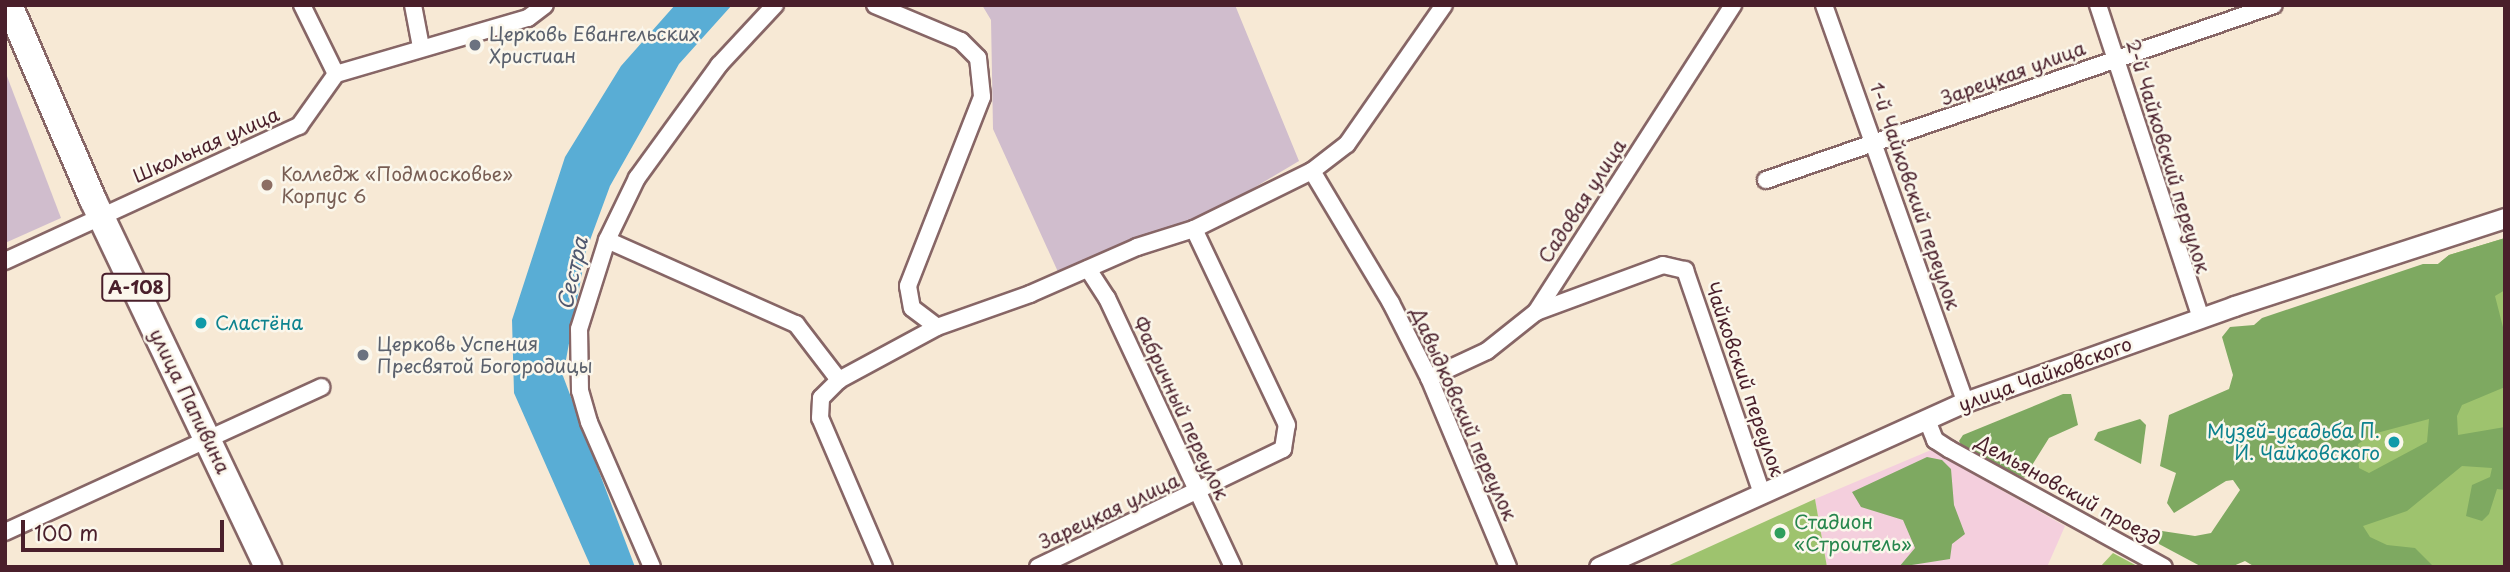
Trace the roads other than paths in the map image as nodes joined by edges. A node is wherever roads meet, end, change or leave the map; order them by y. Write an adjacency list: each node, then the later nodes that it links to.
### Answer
1 (9, 5): 18 (highway, улица Папивина / А-108)
2 (302, 5): 14 (street)
3 (413, 5): 12 (street)
4 (545, 5): 12 (street)
5 (775, 5): 21 (street)
6 (875, 5): 26 (street)
7 (1444, 5): 16 (street)
8 (1733, 5): 24 (street, Садовая улица)
9 (1824, 5): 15 (street, 1-й Чайковский переулок)
10 (2098, 5): 13 (street, 2-й Чайковский переулок)
11 (2274, 5): 13 (street, Зарецкая улица)
12 (421, 47): 14 (street)
13 (2116, 57): 15 (street, Зарецкая улица); 25 (street, 2-й Чайковский переулок)
14 (336, 74): 18 (street, Школьная улица)
15 (1876, 145): 17 (street, Зарецкая улица); 30 (street, 1-й Чайковский переулок)
16 (1312, 171): 20 (street); 27 (street, Давыдковский переулок)
17 (1766, 180)
18 (101, 215): 22 (street, Школьная улица); 32 (highway, улица Папивина / А-108)
19 (2505, 218): 25 (street, улица Чайковского)
20 (1194, 229): 23 (street); 33 (street, Зарецкая улица)
21 (607, 240): 28 (street); 37 (street)
22 (5, 261)
23 (1088, 269): 26 (street); 33 (street, Фабричный переулок)
24 (1536, 312): 27 (street, Садовая улица); 34 (street, Чайковский переулок)
25 (2201, 318): 30 (street, улица Чайковского)
26 (937, 327): 28 (street)
27 (1429, 378): 41 (street, Давыдковский переулок)
28 (839, 380): 38 (street)
29 (321, 387): 32 (street)
30 (1965, 402): 31 (street, улица Чайковского)
31 (1927, 420): 34 (street, улица Чайковского); 43 (street, Демьяновский проезд)
32 (209, 439): 35 (street); 36 (highway, улица Папивина / А-108)
33 (1197, 493): 39 (street, Зарецкая улица); 40 (street, Фабричный переулок)
34 (1762, 493): 42 (street, улица Чайковского)
35 (5, 532)
36 (268, 567)
37 (652, 567)
38 (884, 567)
39 (1038, 567)
40 (1233, 567)
41 (1508, 567)
42 (1599, 567)
43 (2164, 567)

